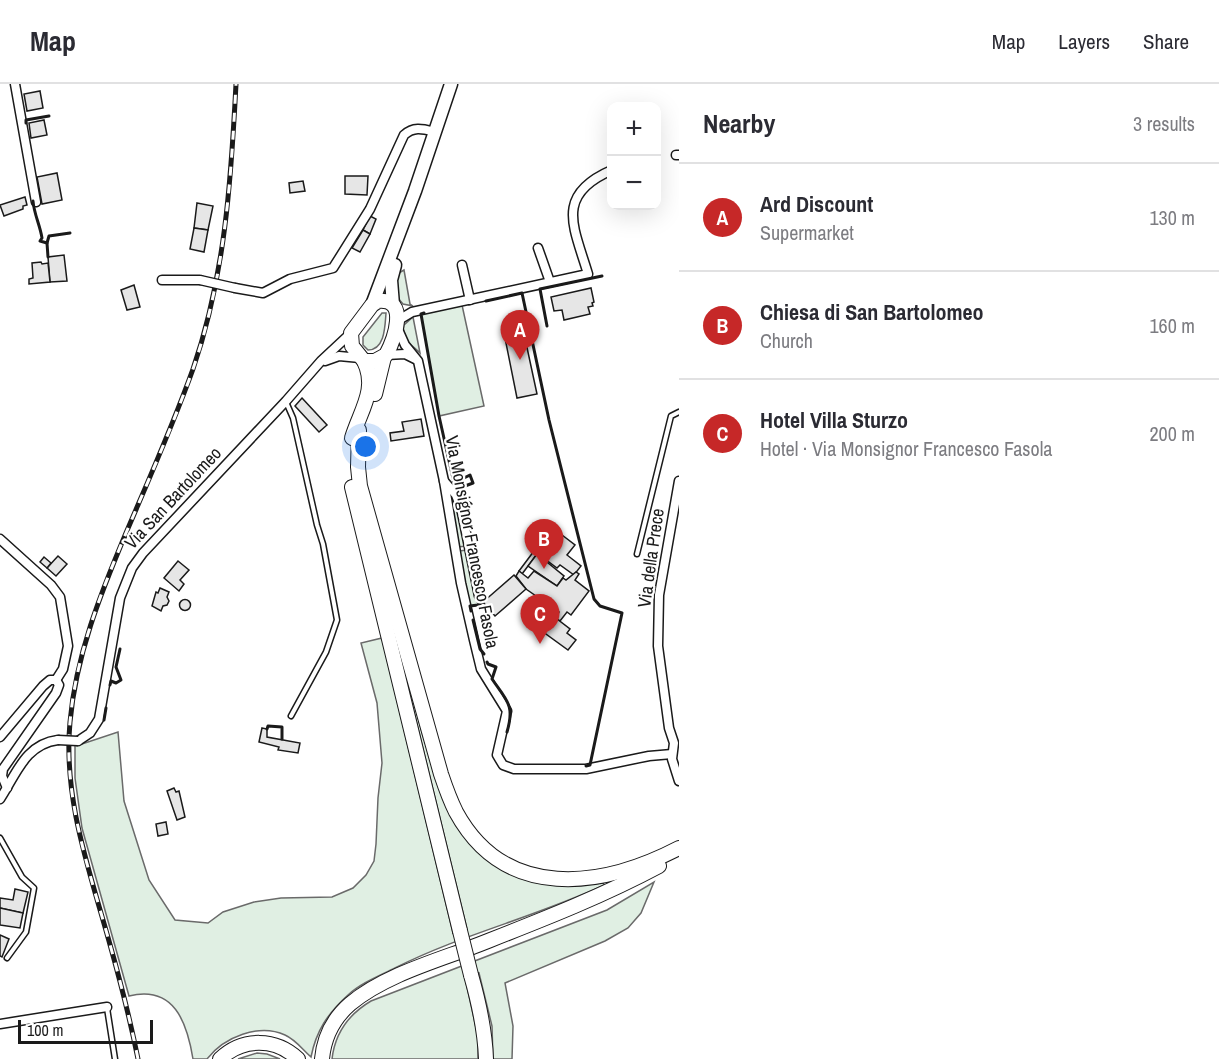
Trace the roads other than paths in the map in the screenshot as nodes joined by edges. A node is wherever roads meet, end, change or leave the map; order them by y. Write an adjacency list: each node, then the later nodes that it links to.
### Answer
1 (15, 84): 6 (street)
2 (451, 84): 3 (main road)
3 (436, 132): 5 (main road); 9 (street, bridge)
4 (607, 173): 10 (street)
5 (415, 191): 12 (main road); 14 (main road)
6 (36, 202)
7 (538, 248): 10 (street)
8 (462, 266): 11 (street)
9 (162, 280)
10 (550, 282): 11 (street)
11 (470, 300): 13 (street)
12 (372, 305): 14 (main road); 15 (main road)
13 (425, 309): 14 (street); 14 (street)
14 (396, 315): 16 (main road); 18 (street)
15 (351, 333): 17 (main road); 19 (street, Via San Bartolomeo)
16 (385, 356): 17 (main road); 18 (street); 22 (main road)
17 (362, 359): 19 (street); 23 (main road)
18 (418, 361): 24 (street, Via Monsignor Francesco Fasola)
19 (317, 367): 20 (street, Via San Bartolomeo)
20 (286, 401): 30 (lane); 34 (street, Via San Bartolomeo, bridge)
21 (679, 412): 27 (lane)
22 (360, 430): 23 (main road); 37 (main road)
23 (351, 458): 46 (main road, bridge)
24 (444, 481): 28 (street); 32 (street, Via Monsignor Francesco Fasola)
25 (679, 481): 32 (street, Via della Prece)
26 (0, 539): 29 (street)
27 (637, 554)
28 (479, 596)
29 (56, 680): 31 (street); 34 (street)
30 (291, 716)
31 (0, 737)
32 (672, 754): 33 (street, Via della Prece)
33 (679, 781)
34 (7, 788): 35 (street)
35 (0, 799)
36 (0, 838): 39 (lane)
37 (679, 848)
38 (679, 856): 45 (main road)
39 (7, 958)
40 (107, 1007): 41 (street); 42 (lane)
41 (0, 1024)
42 (115, 1059)
43 (220, 1059): 44 (main road)
44 (298, 1059)
45 (322, 1059)
46 (486, 1059)

